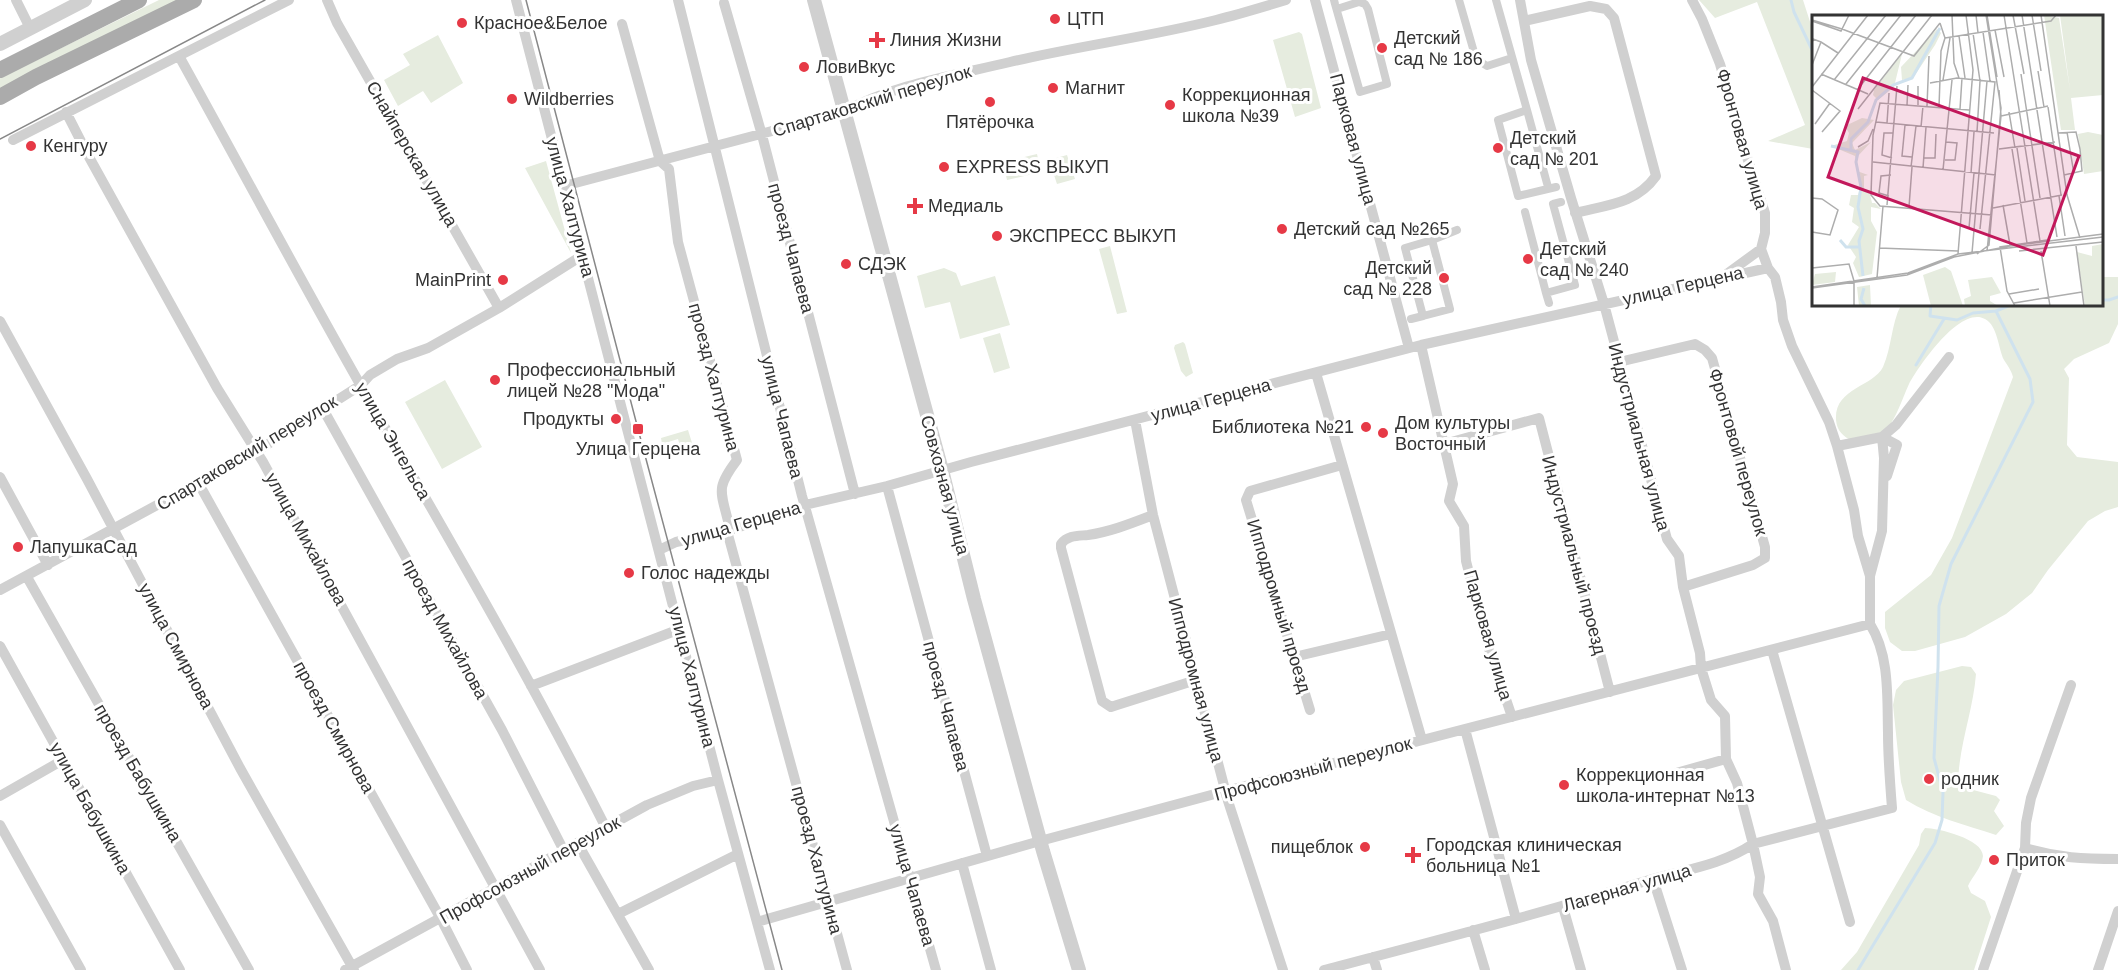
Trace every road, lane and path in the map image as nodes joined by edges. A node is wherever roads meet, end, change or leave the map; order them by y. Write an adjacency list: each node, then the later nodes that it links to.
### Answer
1 (16, 0): 20 (street)
2 (85, 0): 20 (street)
3 (139, 0): 24 (main road)
4 (194, 0): 25 (main road)
5 (289, 0): 22 (street)
6 (327, 0): 46 (street, Снайперская улица)
7 (516, 0): 33 (street, улица Халтурина)
8 (678, 0): 31 (street, улица Чапаева)
9 (814, 0): 28 (street, Совхозная улица)
10 (1286, 0): 28 (street, Спартаковский переулок)
11 (1315, 0): 51 (street, Парковая улица)
12 (1459, 0): 23 (street)
13 (1496, 0): 23 (street)
14 (1520, 0): 18 (street, Индустриальная улица)
15 (1692, 0): 39 (street, Фронтовая улица)
16 (724, 3): 29 (street, проезд Чапаева)
17 (1336, 4): 17 (street)
18 (1524, 21): 36 (street, Индустриальная улица); 36 (street)
19 (622, 24): 32 (street, проезд Халтурина)
20 (30, 28): 21 (street)
21 (0, 44)
22 (179, 56): 27 (street); 55 (street, улица Энгельса)
23 (1512, 58): 26 (street)
24 (0, 70)
25 (0, 97)
26 (1527, 110): 26 (street)
27 (66, 112): 30 (street); 61 (street, улица Михайлова)
28 (844, 112): 29 (street, Спартаковский переулок); 63 (street, Совхозная улица)
29 (762, 135): 31 (street, Спартаковский переулок); 67 (street, проезд Чапаева)
30 (13, 140)
31 (715, 147): 32 (street, Спартаковский переулок); 68 (street, улица Чапаева)
32 (660, 160): 33 (street, Спартаковский переулок); 71 (street, проезд Халтурина)
33 (564, 186): 40 (street, улица Халтурина)
34 (1561, 202): 43 (street)
35 (1525, 212): 43 (street)
36 (1575, 213): 45 (street, Индустриальная улица)
37 (1457, 230): 38 (street)
38 (1432, 240): 47 (street); 47 (street)
39 (1761, 249): 41 (street, Фронтовая улица); 42 (street)
40 (583, 255): 46 (street, Спартаковский переулок); 72 (street, улица Халтурина)
41 (1768, 268): 42 (street, улица Герцена); 60 (street, Фронтовая улица)
42 (1722, 278): 45 (street, улица Герцена)
43 (1546, 293): 44 (street)
44 (1549, 303)
45 (1604, 304): 50 (street, улица Герцена); 53 (street, Индустриальная улица)
46 (499, 308): 55 (street, Спартаковский переулок)
47 (1423, 316): 48 (street)
48 (1411, 319)
49 (0, 321): 70 (street, улица Смирнова)
50 (1421, 345): 51 (street, улица Герцена); 59 (street, Парковая улица)
51 (1409, 348): 54 (street, улица Герцена)
52 (1949, 357): 58 (street)
53 (1619, 362): 76 (street, Индустриальная улица); 76 (street, Фронтовой переулок)
54 (1316, 373): 57 (street, улица Герцена); 62 (street)
55 (361, 385): 56 (street, Спартаковский переулок); 87 (street, улица Энгельса)
56 (323, 410): 61 (street, Спартаковский переулок); 106 (street, проезд Михайлова)
57 (1135, 420): 63 (street, улица Герцена); 69 (street, Ипподромная улица)
58 (1882, 438): 60 (street); 74 (street)
59 (1444, 444): 88 (street, Индустриальный проезд); 90 (street, Парковая улица)
60 (1837, 446): 74 (street, Фронтовая улица)
61 (257, 451): 65 (street, Спартаковский переулок); 113 (street, улица Михайлова)
62 (1342, 465): 80 (street); 83 (street, Ипподромный проезд)
63 (942, 470): 66 (street, улица Герцена); 102 (street, Совхозная улица)
64 (0, 477): 73 (street)
65 (199, 484): 70 (street, Спартаковский переулок); 118 (street, проезд Смирнова)
66 (887, 486): 67 (street, улица Герцена); 108 (street, проезд Чапаева)
67 (855, 494): 68 (street, улица Герцена)
68 (805, 505): 71 (street, улица Герцена); 111 (street, улица Чапаева)
69 (1153, 515): 85 (street, Ипподромная улица); 85 (street)
70 (114, 530): 73 (street, Спартаковский переулок); 124 (street, улица Смирнова)
71 (727, 531): 72 (street, улица Герцена); 114 (street, проезд Халтурина)
72 (659, 550): 79 (street, улица Халтурина)
73 (48, 565): 75 (street, Спартаковский переулок)
74 (1870, 576): 78 (street, Фронтовая улица)
75 (27, 577): 77 (street, Спартаковский переулок); 127 (street, проезд Бабушкина)
76 (1683, 587): 84 (street, Индустриальная улица)
77 (0, 590)
78 (1870, 624): 82 (street, Профсоюзный переулок); 100 (street, Лагерная улица)
79 (680, 629): 87 (street); 96 (street, улица Халтурина)
80 (1391, 634): 83 (street); 92 (street)
81 (0, 646): 94 (street, улица Бабушкина)
82 (1772, 650): 84 (street, Профсоюзный переулок); 100 (street)
83 (1294, 657): 89 (street, Ипподромный проезд)
84 (1701, 668): 88 (street, Профсоюзный переулок); 93 (street, Индустриальная улица)
85 (1196, 680): 97 (street, Ипподромная улица)
86 (2071, 685): 105 (street)
87 (531, 686): 101 (street, улица Энгельса)
88 (1610, 692): 90 (street, Профсоюзный переулок)
89 (1310, 710)
90 (1512, 717): 91 (street, Профсоюзный переулок)
91 (1465, 729): 92 (street, Профсоюзный переулок); 119 (street)
92 (1422, 740): 97 (street, Профсоюзный переулок)
93 (1726, 759): 95 (street); 104 (street, Индустриальная улица)
94 (63, 760): 98 (street); 126 (street, улица Бабушкина)
95 (1662, 777)
96 (718, 780): 101 (street, Профсоюзный переулок); 107 (street, улица Халтурина)
97 (1226, 791): 102 (street, Профсоюзный переулок); 136 (street, Ипподромная улица)
98 (0, 796)
99 (0, 825): 125 (street)
100 (1824, 825): 104 (street, Лагерная улица); 121 (street)
101 (606, 828): 103 (street, Профсоюзный переулок)
102 (1040, 841): 108 (street, Профсоюзный переулок); 135 (street, Совхозная улица)
103 (578, 844): 106 (street, Профсоюзный переулок); 117 (street)
104 (1753, 844): 112 (street, Лагерная улица); 142 (street, Индустриальная улица)
105 (2025, 848): 109 (street); 143 (street)
106 (564, 851): 113 (street, Профсоюзный переулок)
107 (738, 854): 117 (street); 120 (street, улица Халтурина)
108 (987, 856): 110 (street, Профсоюзный переулок)
109 (2118, 859)
110 (962, 863): 111 (street, Профсоюзный переулок); 134 (street)
111 (910, 879): 114 (street, Профсоюзный переулок); 133 (street, улица Чапаева)
112 (1653, 879): 115 (street, Лагерная улица); 141 (street)
113 (495, 889): 118 (street, Профсоюзный переулок); 129 (street, улица Михайлова)
114 (828, 902): 120 (street, Профсоюзный переулок); 132 (street, проезд Халтурина)
115 (1563, 907): 119 (street, Лагерная улица); 140 (street)
116 (2118, 911): 144 (street)
117 (618, 914): 130 (street)
118 (441, 919): 124 (street, Профсоюзный переулок); 128 (street, проезд Смирнова)
119 (1516, 919): 122 (street, Лагерная улица)
120 (757, 922): 131 (street, улица Халтурина)
121 (1850, 922)
122 (1473, 930): 123 (street, Лагерная улица); 139 (street)
123 (1373, 957): 137 (street, Лагерная улица); 138 (street)
124 (350, 969)
125 (81, 970)
126 (180, 970)
127 (249, 970)
128 (467, 970)
129 (540, 970)
130 (649, 970)
131 (770, 970)
132 (848, 970)
133 (936, 970)
134 (990, 970)
135 (1079, 970)
136 (1283, 970)
137 (1324, 970)
138 (1377, 970)
139 (1485, 970)
140 (1581, 970)
141 (1682, 970)
142 (1786, 970)
143 (1983, 970)
144 (2098, 970)

